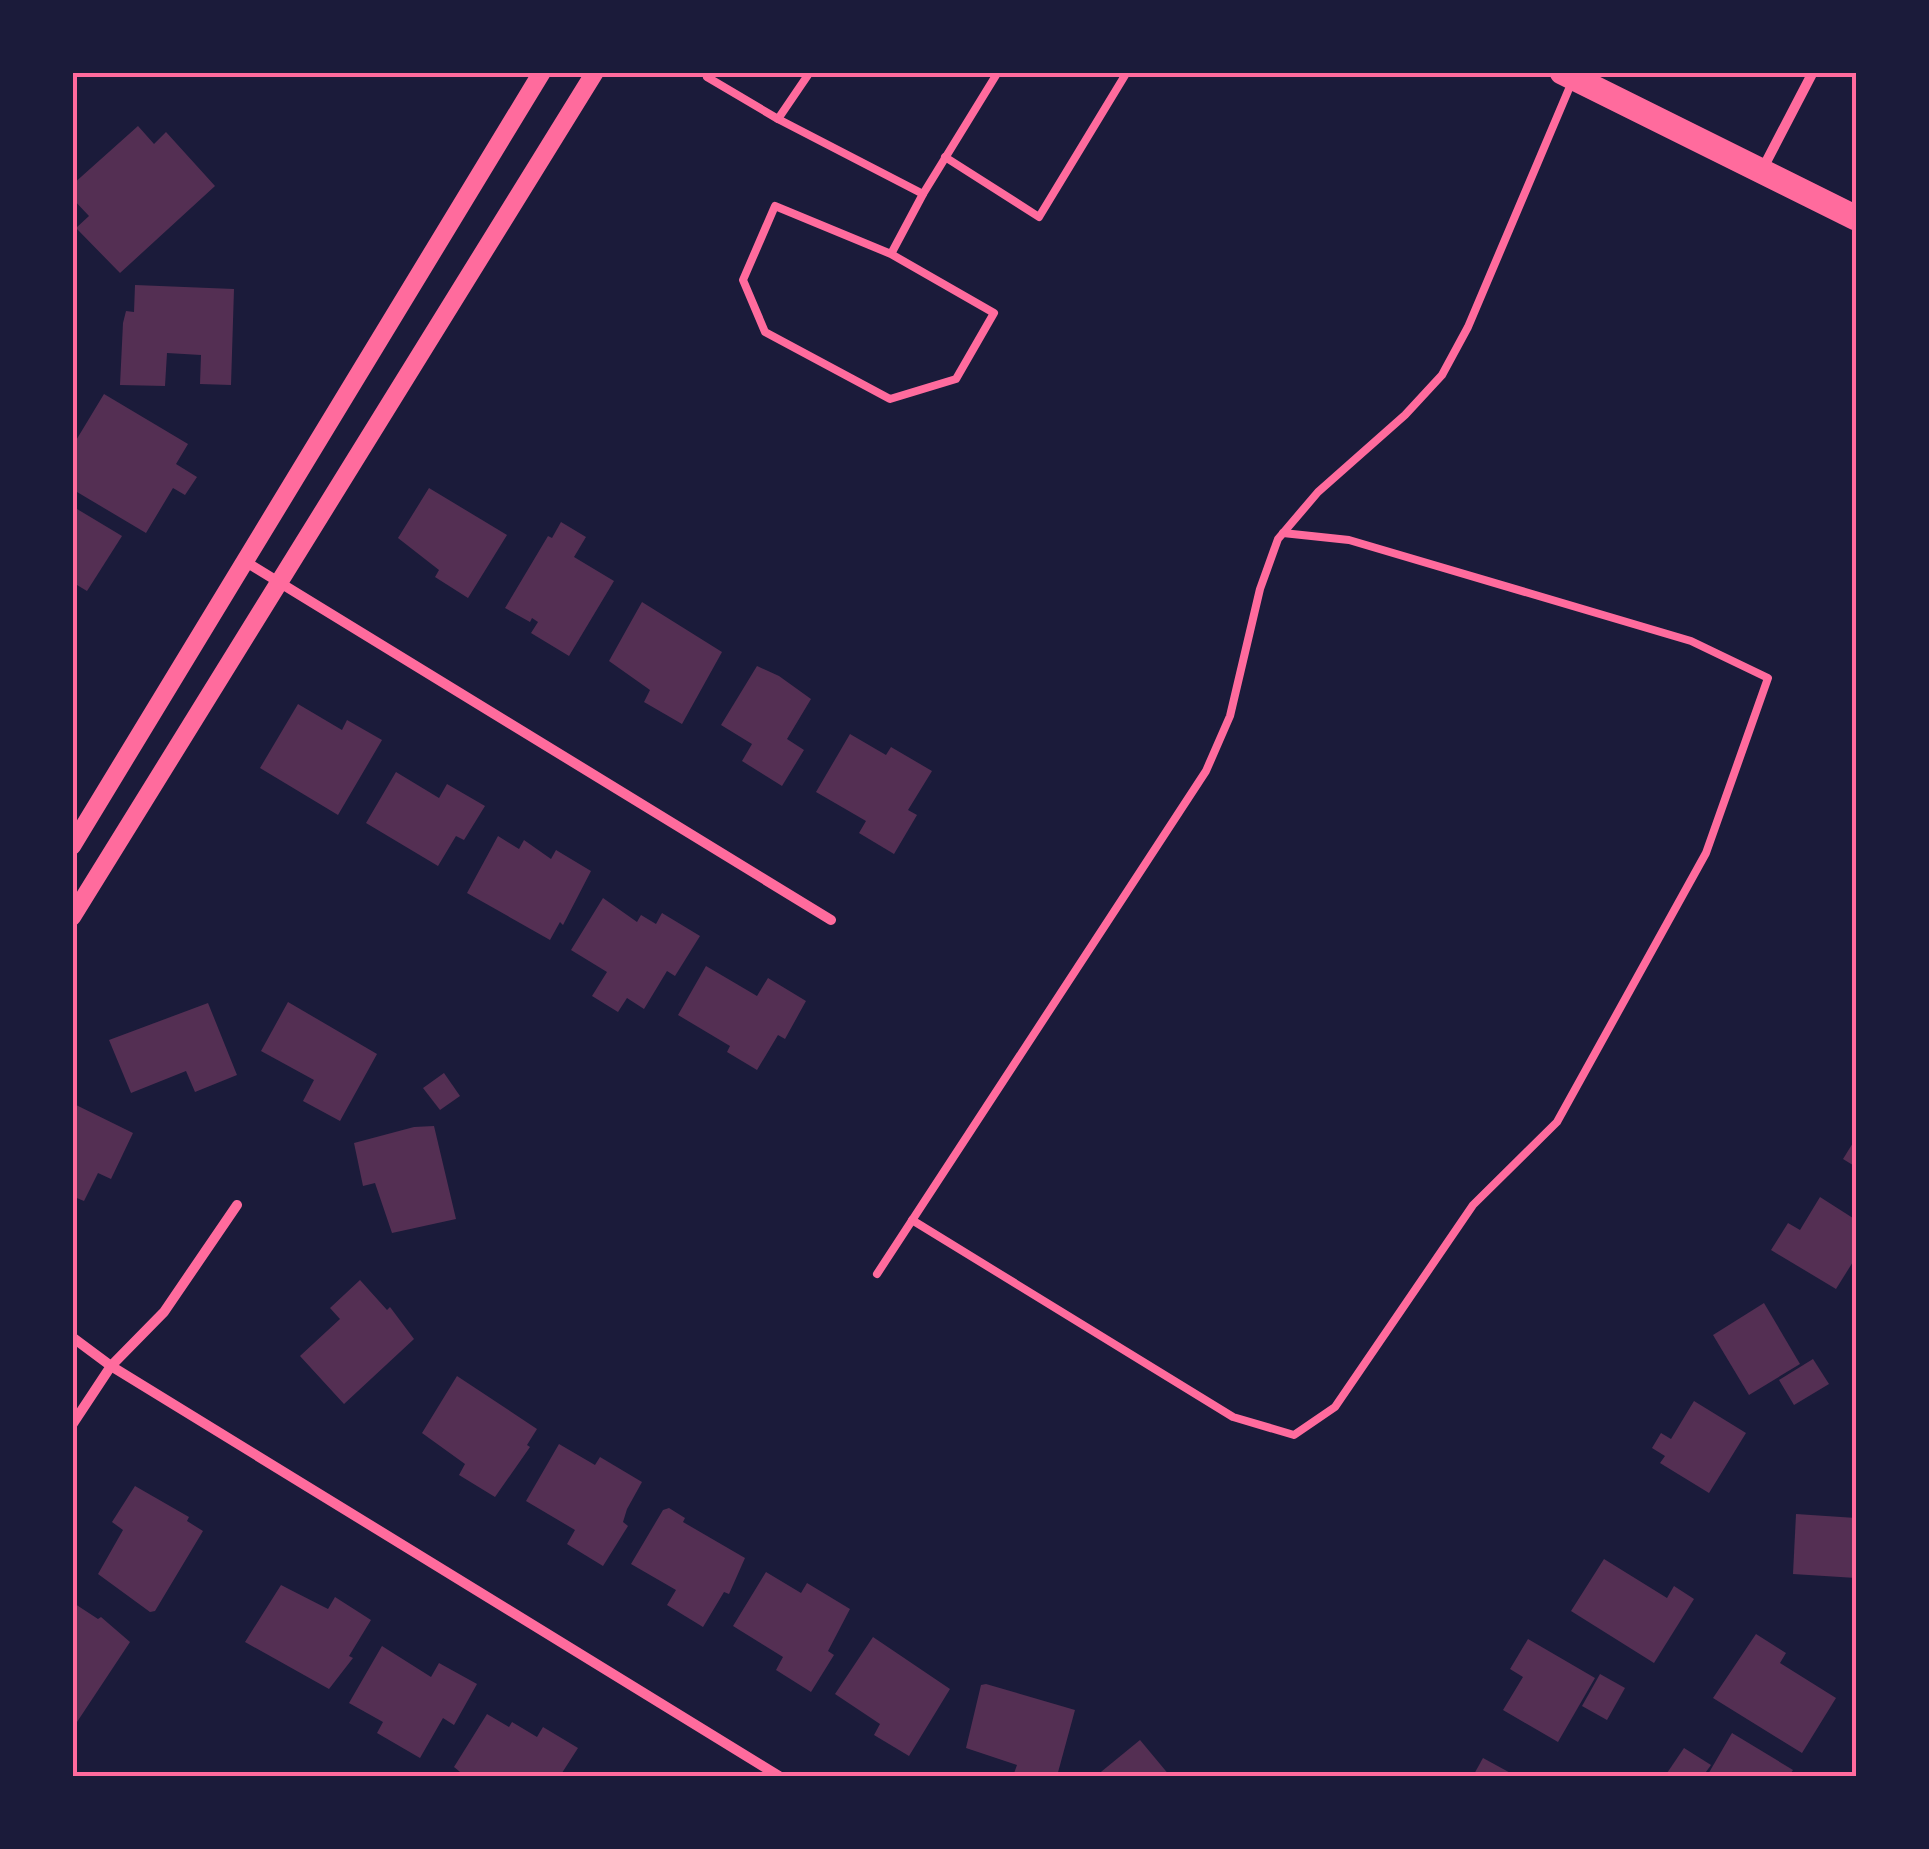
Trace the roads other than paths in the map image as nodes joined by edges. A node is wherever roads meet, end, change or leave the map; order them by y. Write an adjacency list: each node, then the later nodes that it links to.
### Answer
1 (542, 72): 16 (street)
2 (596, 72): 17 (street)
3 (810, 72): 9 (lane)
4 (998, 72): 10 (lane)
5 (1127, 72): 10 (lane)
6 (1813, 72): 11 (street)
7 (705, 74): 9 (lane)
8 (1567, 76): 11 (main road); 15 (lane)
9 (778, 119): 12 (lane)
10 (945, 157): 12 (lane)
11 (1762, 171): 13 (main road)
12 (923, 194): 14 (lane)
13 (1856, 218)
14 (890, 254): 14 (lane)
15 (1284, 533): 22 (lane); 22 (lane)
16 (246, 562): 17 (street); 18 (street)
17 (280, 584): 19 (street); 20 (street)
18 (72, 846)
19 (72, 916)
20 (831, 920)
21 (237, 1205): 25 (street)
22 (912, 1220): 23 (lane)
23 (877, 1274)
24 (72, 1336): 25 (street)
25 (111, 1366): 26 (street); 27 (street)
26 (72, 1425)
27 (779, 1776)

